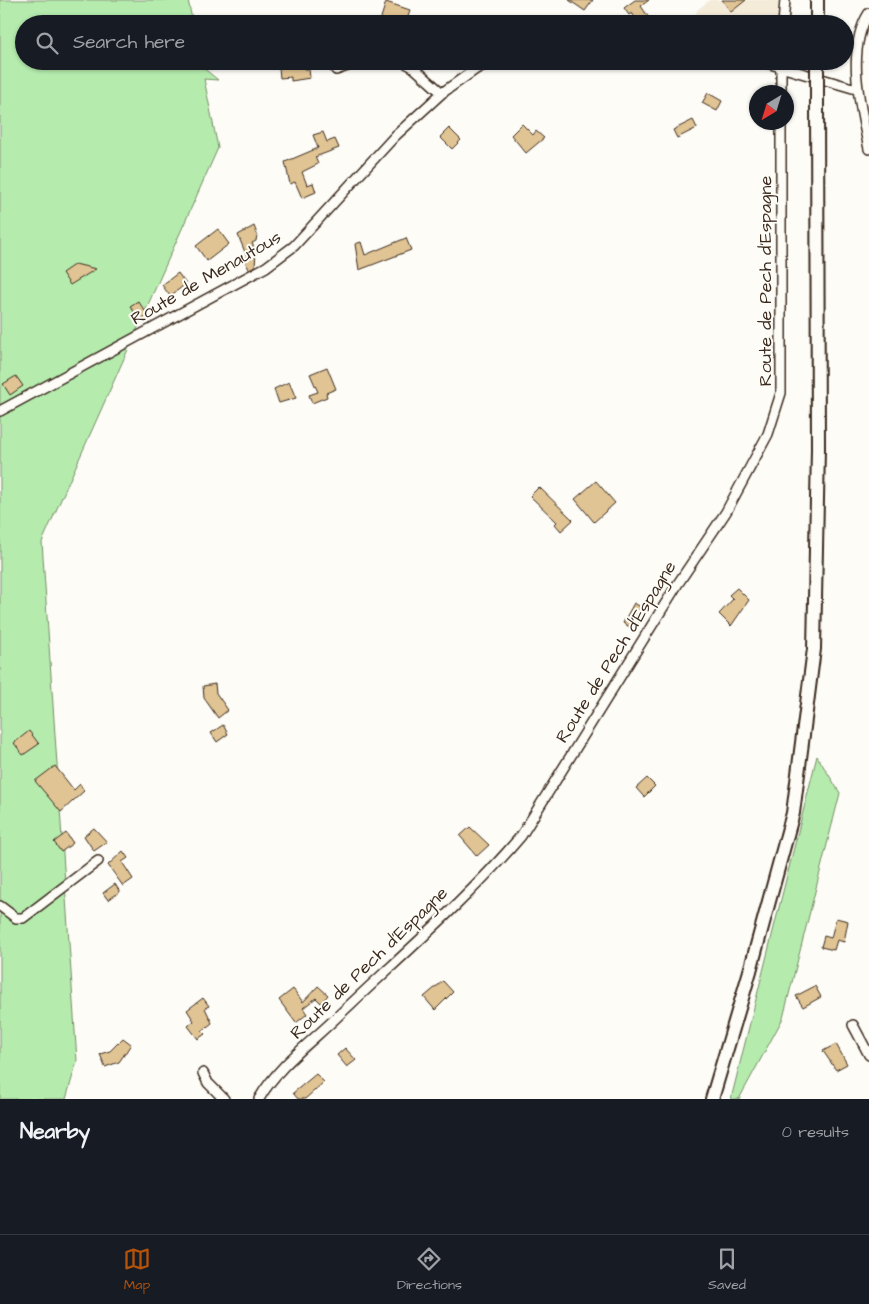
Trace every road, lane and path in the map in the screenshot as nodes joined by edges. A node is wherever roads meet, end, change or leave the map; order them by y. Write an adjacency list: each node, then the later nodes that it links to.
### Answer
1 (785, 0): 4 (street)
2 (817, 0): 5 (main road)
3 (869, 13): 12 (street)
4 (784, 15)
5 (817, 15)
6 (416, 70): 13 (street)
7 (475, 70): 13 (street, Route de Menautous)
8 (780, 70): 11 (street)
9 (798, 70): 12 (street)
10 (817, 70): 24 (main road, bridge)
11 (781, 85)
12 (856, 89): 15 (street)
13 (442, 93): 16 (street, Route de Menautous)
14 (782, 130): 23 (street, Route de Pech d'Espagne)
15 (869, 149)
16 (0, 411)
17 (98, 861): 18 (street)
18 (0, 906)
19 (853, 1025): 20 (street)
20 (869, 1055)
21 (202, 1073): 22 (street)
22 (224, 1099)
23 (259, 1099)
24 (712, 1099)

